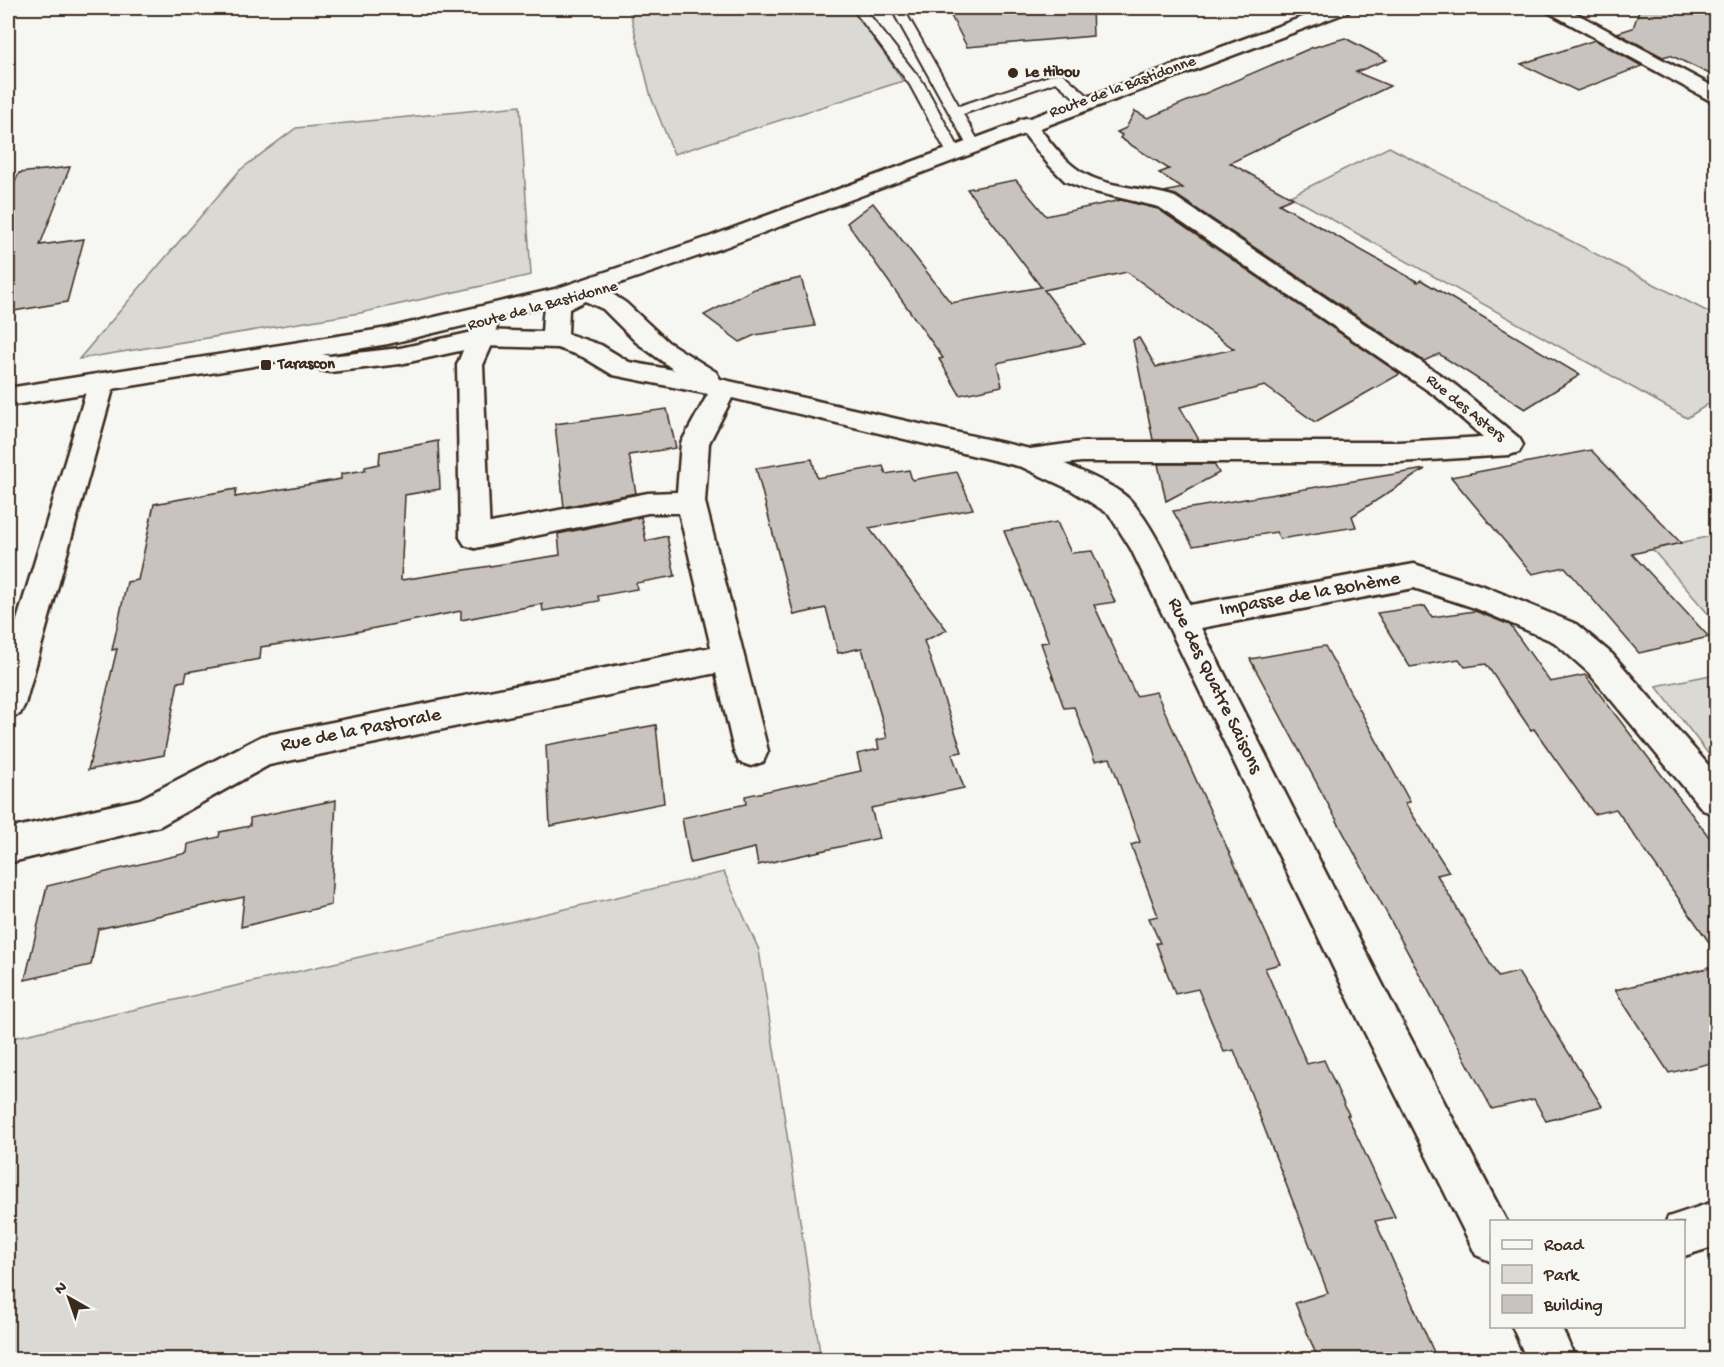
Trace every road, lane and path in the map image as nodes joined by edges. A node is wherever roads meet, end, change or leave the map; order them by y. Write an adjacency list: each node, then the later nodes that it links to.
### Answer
1 (858, 8): 10 (lane)
2 (897, 8): 7 (lane)
3 (1342, 8): 6 (street, Route de la Bastidonne)
4 (1554, 8): 5 (street)
5 (1716, 96)
6 (1087, 101): 7 (lane); 8 (street, Route de la Bastidonne)
7 (954, 112): 9 (lane)
8 (1026, 124): 9 (street, Route de la Bastidonne); 19 (street, Rue des Asters)
9 (973, 144): 10 (street, Route de la Bastidonne)
10 (952, 152): 11 (street, Route de la Bastidonne)
11 (905, 169): 12 (street, Route de la Bastidonne); 12 (street, Route de la Bastidonne)
12 (574, 297): 13 (street, Route de la Bastidonne); 14 (street); 15 (street, Route de la Bastidonne); 17 (street, Rue des Quatre Saisons)
13 (483, 331): 14 (street, Rue des Quatre Saisons); 15 (street, Route de la Bastidonne); 20 (street)
14 (559, 340): 17 (street, Rue des Quatre Saisons)
15 (162, 373): 16 (street, Route de la Bastidonne)
16 (102, 382): 18 (street, Route de la Bastidonne); 23 (street)
17 (724, 388): 19 (street, Rue des Quatre Saisons); 20 (street)
18 (8, 397)
19 (1030, 459): 21 (street, Rue des Quatre Saisons)
20 (691, 502): 22 (street)
21 (1181, 619): 25 (street, Impasse de la Bohème); 29 (street, Rue des Quatre Saisons)
22 (729, 657): 24 (street); 26 (street, Rue de la Pastorale)
23 (8, 704)
24 (751, 751)
25 (1716, 799)
26 (8, 846)
27 (1716, 1224): 28 (street)
28 (1685, 1232)
29 (1490, 1237)
30 (1537, 1328): 31 (street)
31 (1552, 1359)

